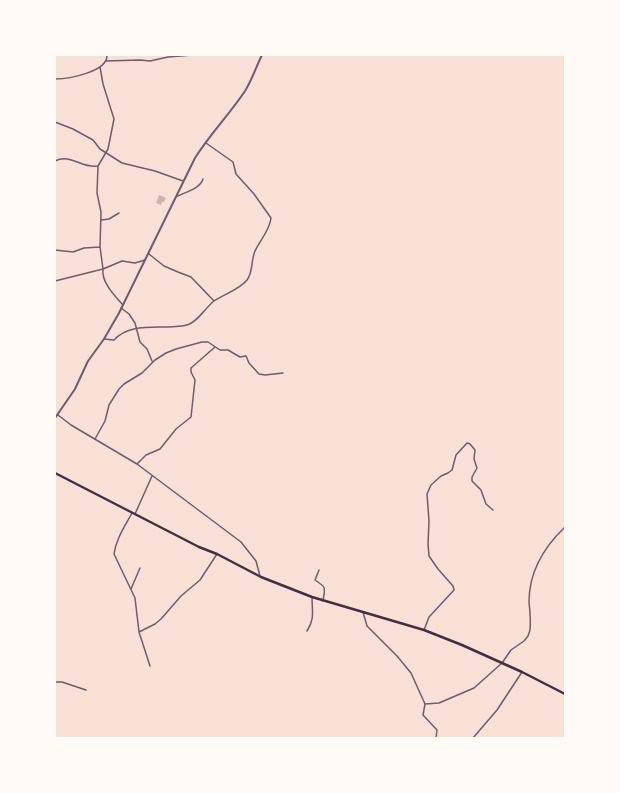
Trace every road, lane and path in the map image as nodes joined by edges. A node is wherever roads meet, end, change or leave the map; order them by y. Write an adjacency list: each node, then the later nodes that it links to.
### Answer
1 (107, 55): 4 (street)
2 (193, 55): 4 (street)
3 (262, 55): 8 (street)
4 (106, 61): 5 (street)
5 (100, 67): 6 (street); 9 (street)
6 (55, 79)
7 (55, 122): 9 (street)
8 (204, 143): 13 (street); 23 (street)
9 (106, 153): 11 (street); 13 (street)
10 (55, 160): 11 (street)
11 (98, 166): 16 (street)
12 (203, 179): 14 (street)
13 (184, 182): 14 (street)
14 (175, 198): 19 (street)
15 (118, 213): 16 (street)
16 (101, 220): 17 (street)
17 (100, 246): 18 (street); 21 (street)
18 (55, 250)
19 (149, 254): 20 (street); 23 (street)
20 (145, 260): 21 (street); 24 (street)
21 (103, 269): 22 (street); 24 (street)
22 (55, 281)
23 (214, 301): 26 (street)
24 (122, 305): 25 (street)
25 (121, 308): 26 (street); 27 (street)
26 (137, 328): 27 (street); 29 (street)
27 (104, 339): 31 (street)
28 (215, 347): 29 (street); 30 (street); 34 (street)
29 (153, 362): 33 (street)
30 (283, 373)
31 (58, 415): 32 (street); 33 (street)
32 (55, 418)
33 (95, 439): 34 (street)
34 (136, 464): 36 (street)
35 (55, 473): 38 (main road)
36 (152, 476): 38 (street); 43 (street)
37 (493, 510): 48 (street)
38 (134, 514): 40 (main road); 44 (street)
39 (565, 527): 51 (street)
40 (217, 554): 43 (main road); 50 (street)
41 (140, 568): 44 (street)
42 (319, 570): 46 (street)
43 (261, 577): 45 (main road)
44 (131, 589): 50 (street)
45 (312, 597): 46 (main road); 49 (street)
46 (323, 601): 47 (main road)
47 (363, 612): 48 (main road); 57 (street)
48 (424, 630): 51 (main road)
49 (307, 631)
50 (139, 632): 52 (street)
51 (502, 664): 53 (main road); 57 (street)
52 (150, 666)
53 (522, 672): 56 (main road); 59 (street)
54 (55, 682): 55 (street)
55 (86, 690)
56 (565, 694)
57 (424, 704): 58 (street)
58 (436, 738)
59 (473, 738)

